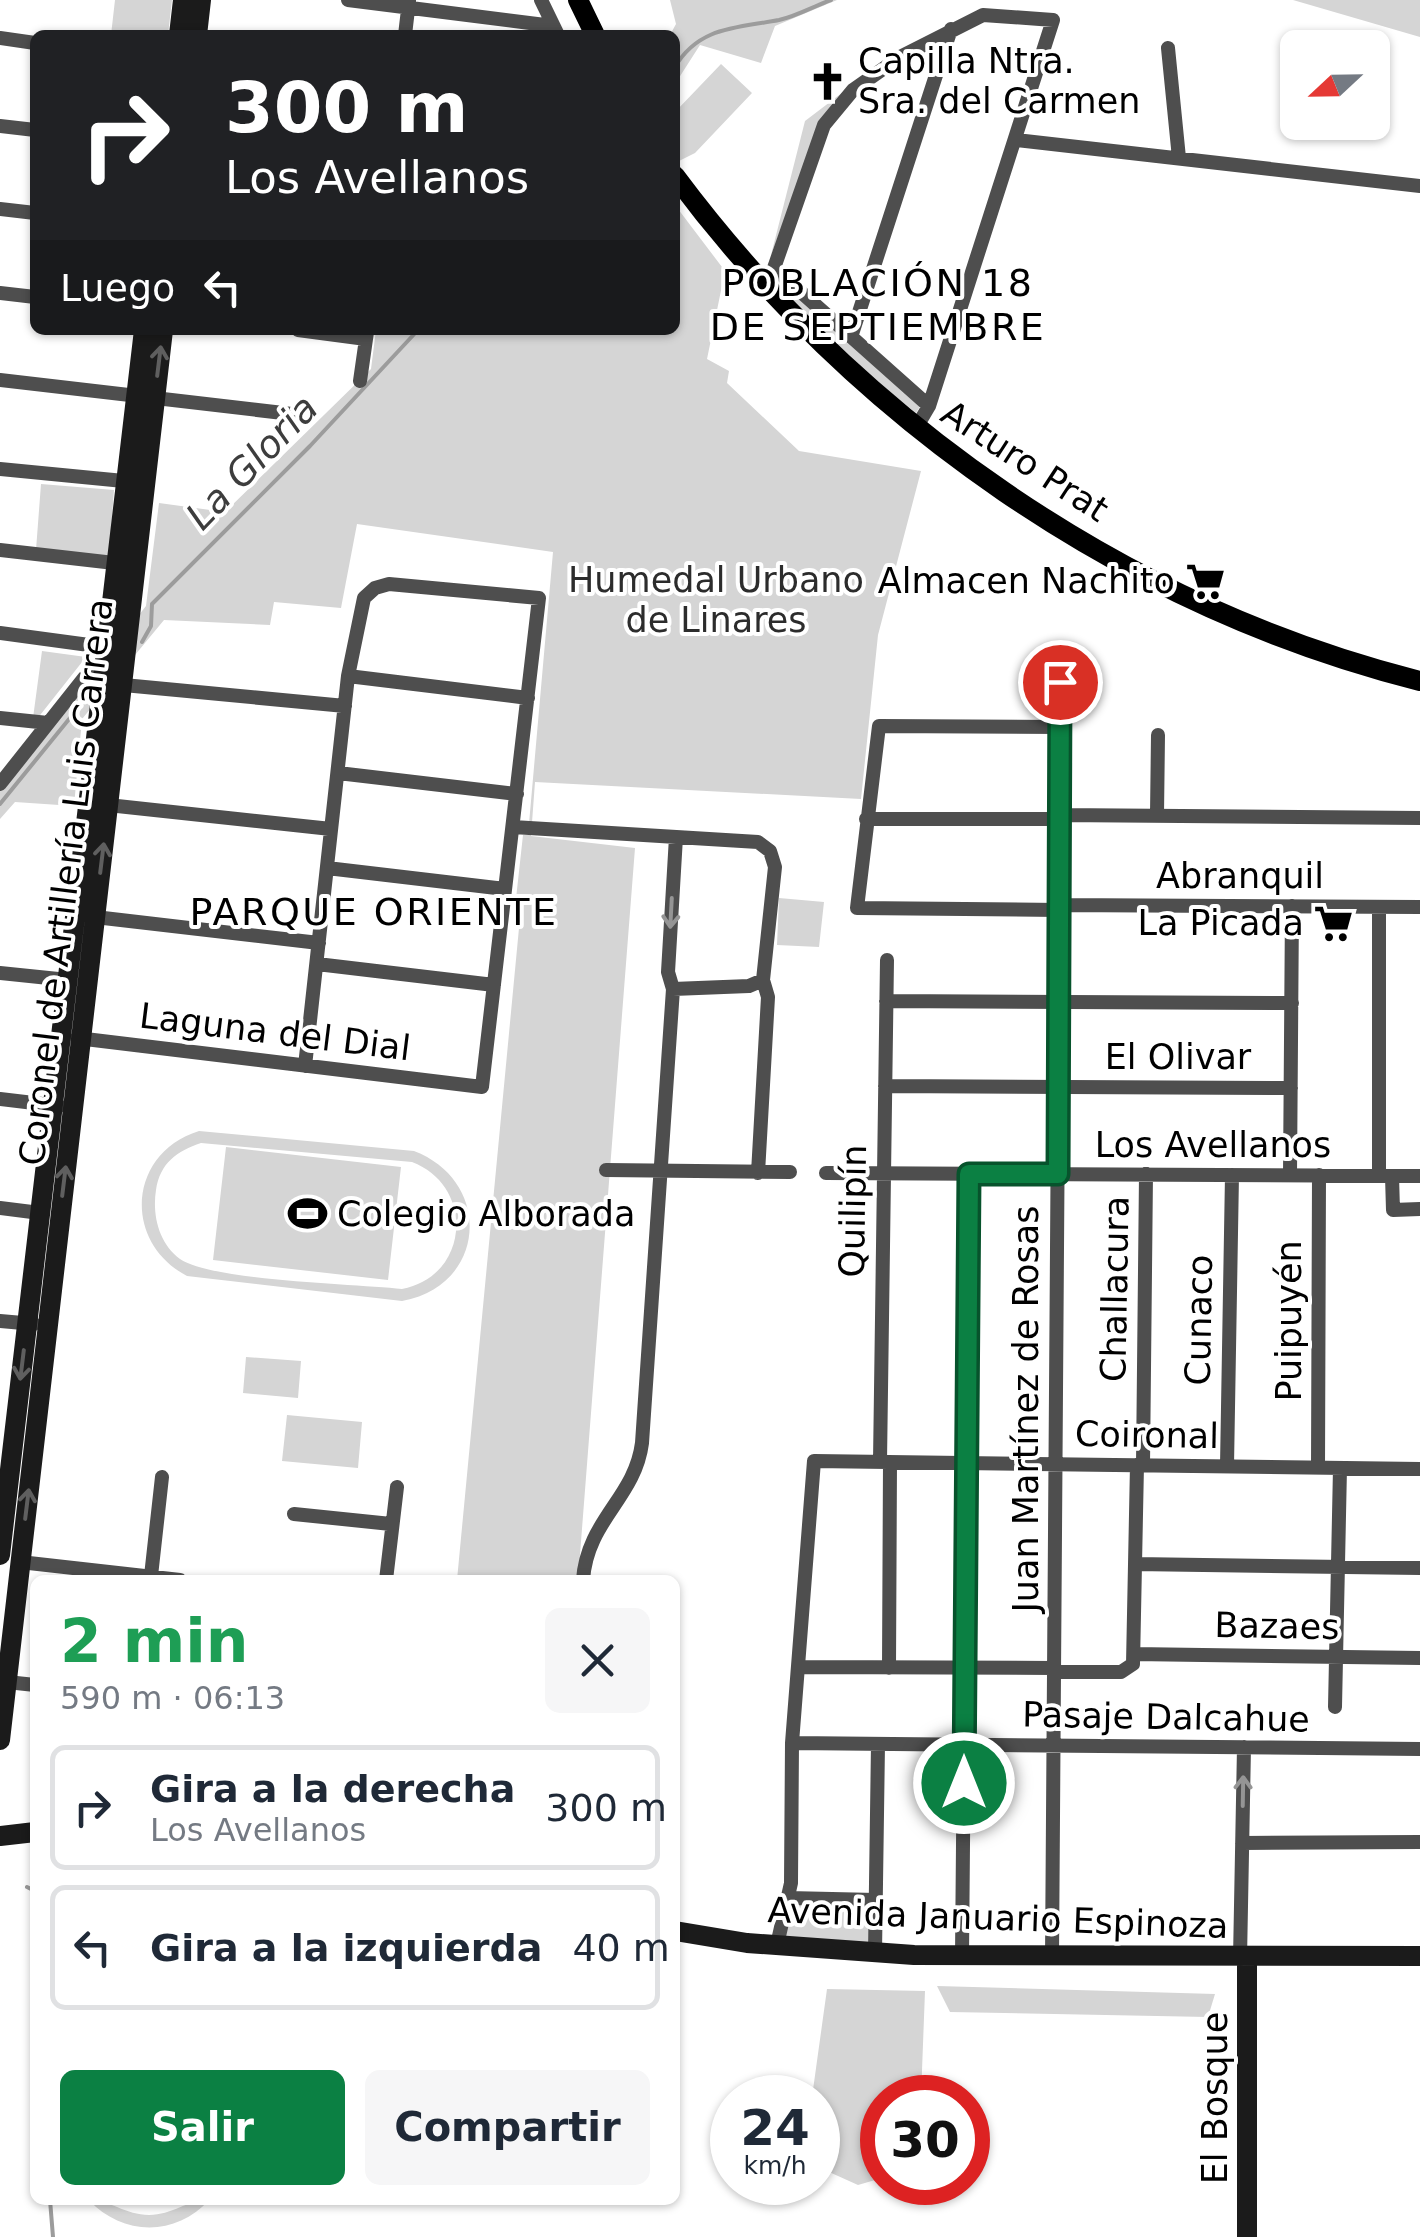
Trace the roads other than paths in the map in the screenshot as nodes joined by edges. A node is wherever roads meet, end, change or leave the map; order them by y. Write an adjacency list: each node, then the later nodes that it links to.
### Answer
1 (183, 0): 8 (street)
2 (201, 0): 9 (street)
3 (348, 0): 6 (street)
4 (541, 0): 11 (street)
5 (578, 0): 12 (main road)
6 (408, 4): 10 (street); 11 (street)
7 (951, 29): 18 (street); 29 (street); 29 (street, Arturo Prat)
8 (180, 30)
9 (198, 30)
10 (405, 30)
11 (556, 30)
12 (593, 30)
13 (0, 38): 14 (street)
14 (30, 42)
15 (1168, 48): 19 (street)
16 (0, 126): 17 (street)
17 (30, 129)
18 (1016, 140): 19 (street); 33 (street)
19 (1179, 158): 21 (street)
20 (680, 183): 35 (main road, Arturo Prat)
21 (1420, 186)
22 (0, 209): 23 (street)
23 (30, 212)
24 (0, 293): 25 (street)
25 (30, 296)
26 (144, 335): 32 (street, Coronel de Artillería Luis Carrera)
27 (162, 335): 32 (street, Coronel de Artillería Luis Carrera, one-way to 27)
28 (367, 335): 31 (street)
29 (851, 337): 33 (street, Arturo Prat)
30 (0, 380): 32 (street)
31 (360, 381)
32 (146, 396): 34 (street); 37 (street, Coronel de Artillería Luis Carrera)
33 (929, 406): 35 (street)
34 (308, 416)
35 (916, 428): 43 (main road, Arturo Prat)
36 (0, 469): 37 (street)
37 (136, 482): 39 (street, Coronel de Artillería Luis Carrera)
38 (0, 550): 39 (street)
39 (126, 565): 41 (street, Coronel de Artillería Luis Carrera); 41 (street, Coronel de Artillería Luis Carrera)
40 (0, 633): 41 (street)
41 (109, 673): 46 (street); 48 (street); 54 (street, Coronel de Artillería Luis Carrera); 73 (street, Coronel de Artillería Luis Carrera)
42 (348, 676): 45 (street); 45 (street); 46 (street)
43 (1420, 681)
44 (1060, 682): 49 (street, Juan Martínez de Rosas)
45 (528, 698): 53 (street)
46 (345, 706): 51 (street)
47 (0, 718): 48 (street)
48 (48, 724): 52 (street)
49 (1060, 727): 56 (street, Juan Martínez de Rosas); 58 (street)
50 (1158, 736): 55 (street)
51 (338, 773): 53 (street); 60 (street)
52 (0, 784)
53 (516, 794): 59 (street)
54 (108, 805): 60 (street); 68 (street, Coronel de Artillería Luis Carrera, one-way to 54)
55 (1157, 815): 56 (street); 57 (street)
56 (1060, 817): 58 (street); 66 (street, Juan Martínez de Rosas)
57 (1420, 818)
58 (866, 819): 66 (street, Abranquil)
59 (513, 827): 61 (street); 63 (street)
60 (331, 829): 62 (street)
61 (676, 837): 74 (street); 76 (street, one-way to 76)
62 (327, 868): 63 (street); 69 (street)
63 (506, 889): 75 (street)
64 (1292, 906): 65 (street, Abranquil); 66 (street, Abranquil); 79 (street)
65 (1379, 906): 67 (street, Abranquil); 99 (street)
66 (1059, 907): 78 (street, Juan Martínez de Rosas)
67 (1420, 907)
68 (95, 917): 69 (street); 80 (street, Coronel de Artillería Luis Carrera)
69 (319, 943): 71 (street)
70 (887, 960): 77 (street, Quilipín)
71 (316, 964): 75 (street); 81 (street)
72 (0, 973): 73 (street)
73 (68, 980): 80 (street, Coronel de Artillería Luis Carrera)
74 (763, 980): 76 (street); 90 (street)
75 (494, 985): 81 (street, Laguna del Dial)
76 (673, 989): 89 (street)
77 (886, 1001): 78 (street); 82 (street, Quilipín)
78 (1058, 1002): 79 (street); 83 (street, Juan Martínez de Rosas)
79 (1292, 1003): 84 (street)
80 (71, 1037): 81 (street, Laguna del Dial); 86 (street, Coronel de Artillería Luis Carrera)
81 (306, 1066)
82 (885, 1086): 83 (street, El Olivar); 92 (street, Quilipín)
83 (1058, 1087): 84 (street, El Olivar); 94 (street, Juan Martínez de Rosas)
84 (1291, 1088): 97 (street)
85 (0, 1100): 86 (street)
86 (63, 1107): 103 (street, Coronel de Artillería Luis Carrera); 105 (street, Coronel de Artillería Luis Carrera, one-way to 86)
87 (606, 1170): 89 (street)
88 (790, 1172): 90 (street)
89 (661, 1173): 90 (street); 127 (street)
90 (758, 1173)
91 (826, 1173): 92 (street, Los Avellanos)
92 (884, 1173): 93 (street, Los Avellanos); 106 (street, Quilipín)
93 (969, 1174): 94 (street, Los Avellanos); 107 (street)
94 (1058, 1174): 95 (street, Los Avellanos); 108 (street, Juan Martínez de Rosas)
95 (1146, 1174): 96 (street, Los Avellanos); 109 (street, Challacura)
96 (1232, 1175): 97 (street, Los Avellanos); 110 (street, Cunaco)
97 (1290, 1175): 98 (street, Los Avellanos)
98 (1319, 1175): 99 (street, Los Avellanos); 111 (street, Puipuyén)
99 (1386, 1176): 100 (street, Los Avellanos); 102 (street)
100 (1420, 1176)
101 (0, 1208): 103 (street)
102 (1420, 1210)
103 (40, 1213): 105 (street, Coronel de Artillería Luis Carrera)
104 (0, 1321): 105 (street)
105 (38, 1325): 115 (street, Coronel de Artillería Luis Carrera, one-way to 115); 120 (street, Coronel de Artillería Luis Carrera, one-way to 105)
106 (885, 1462): 107 (street, Coironal); 132 (street, Coironal); 133 (street, Quilipín)
107 (967, 1463): 108 (street, Coironal); 134 (street)
108 (1056, 1464): 109 (street, Coironal); 135 (street, Juan Martínez de Rosas)
109 (1140, 1465): 110 (street, Coironal); 121 (street, Challacura)
110 (1227, 1466): 111 (street, Coironal)
111 (1318, 1467): 112 (street, Coironal)
112 (1340, 1468): 113 (street, Coironal); 122 (street)
113 (1420, 1468)
114 (162, 1477): 125 (street)
115 (4, 1481): 119 (street, Coronel de Artillería Luis Carrera)
116 (396, 1486): 118 (street)
117 (294, 1514): 118 (street)
118 (391, 1524): 126 (street)
119 (0, 1555)
120 (20, 1562): 124 (street); 128 (street, Coronel de Artillería Luis Carrera)
121 (1136, 1564): 122 (street); 129 (street, Challacura)
122 (1337, 1567): 123 (street); 130 (street)
123 (1420, 1568)
124 (143, 1575)
125 (152, 1575)
126 (386, 1575)
127 (583, 1575)
128 (7, 1620): 136 (street, Coronel de Artillería Luis Carrera)
129 (1134, 1654): 130 (street, Bazaes); 135 (street)
130 (1335, 1657): 131 (street, Bazaes); 138 (street)
131 (1420, 1658)
132 (799, 1667): 133 (street); 140 (street)
133 (889, 1668): 134 (street)
134 (965, 1668): 135 (street); 142 (street)
135 (1054, 1670): 143 (street, Juan Martínez de Rosas)
136 (7, 1682): 137 (street); 139 (street, Coronel de Artillería Luis Carrera)
137 (30, 1684)
138 (1334, 1707)
139 (0, 1740)
140 (792, 1743): 141 (street, Pasaje Dalcahue); 150 (street)
141 (878, 1744): 142 (street, Pasaje Dalcahue); 151 (street)
142 (964, 1744): 143 (street, Pasaje Dalcahue); 155 (street)
143 (1054, 1746): 144 (street, Pasaje Dalcahue); 157 (street, Juan Martínez de Rosas)
144 (1244, 1748): 145 (street, Pasaje Dalcahue); 149 (street, one-way to 144)
145 (1420, 1749)
146 (30, 1833): 147 (street)
147 (0, 1836)
148 (1420, 1842): 149 (street)
149 (1242, 1843): 158 (street)
150 (788, 1898): 151 (street, Avenida Januario Espinoza); 153 (street)
151 (876, 1900): 154 (street)
152 (680, 1933): 153 (street, Avenida Januario Espinoza)
153 (778, 1946): 154 (street, Avenida Januario Espinoza)
154 (876, 1953): 155 (street, Avenida Januario Espinoza)
155 (962, 1956): 157 (street, Avenida Januario Espinoza)
156 (1420, 1956): 159 (street, Avenida Januario Espinoza)
157 (1052, 1958): 158 (street, Avenida Januario Espinoza)
158 (1244, 1959): 159 (street, Avenida Januario Espinoza); 161 (street, El Bosque)
159 (1320, 1959): 160 (street, Avenida Januario Espinoza)
160 (1420, 1969)
161 (1248, 2237)

